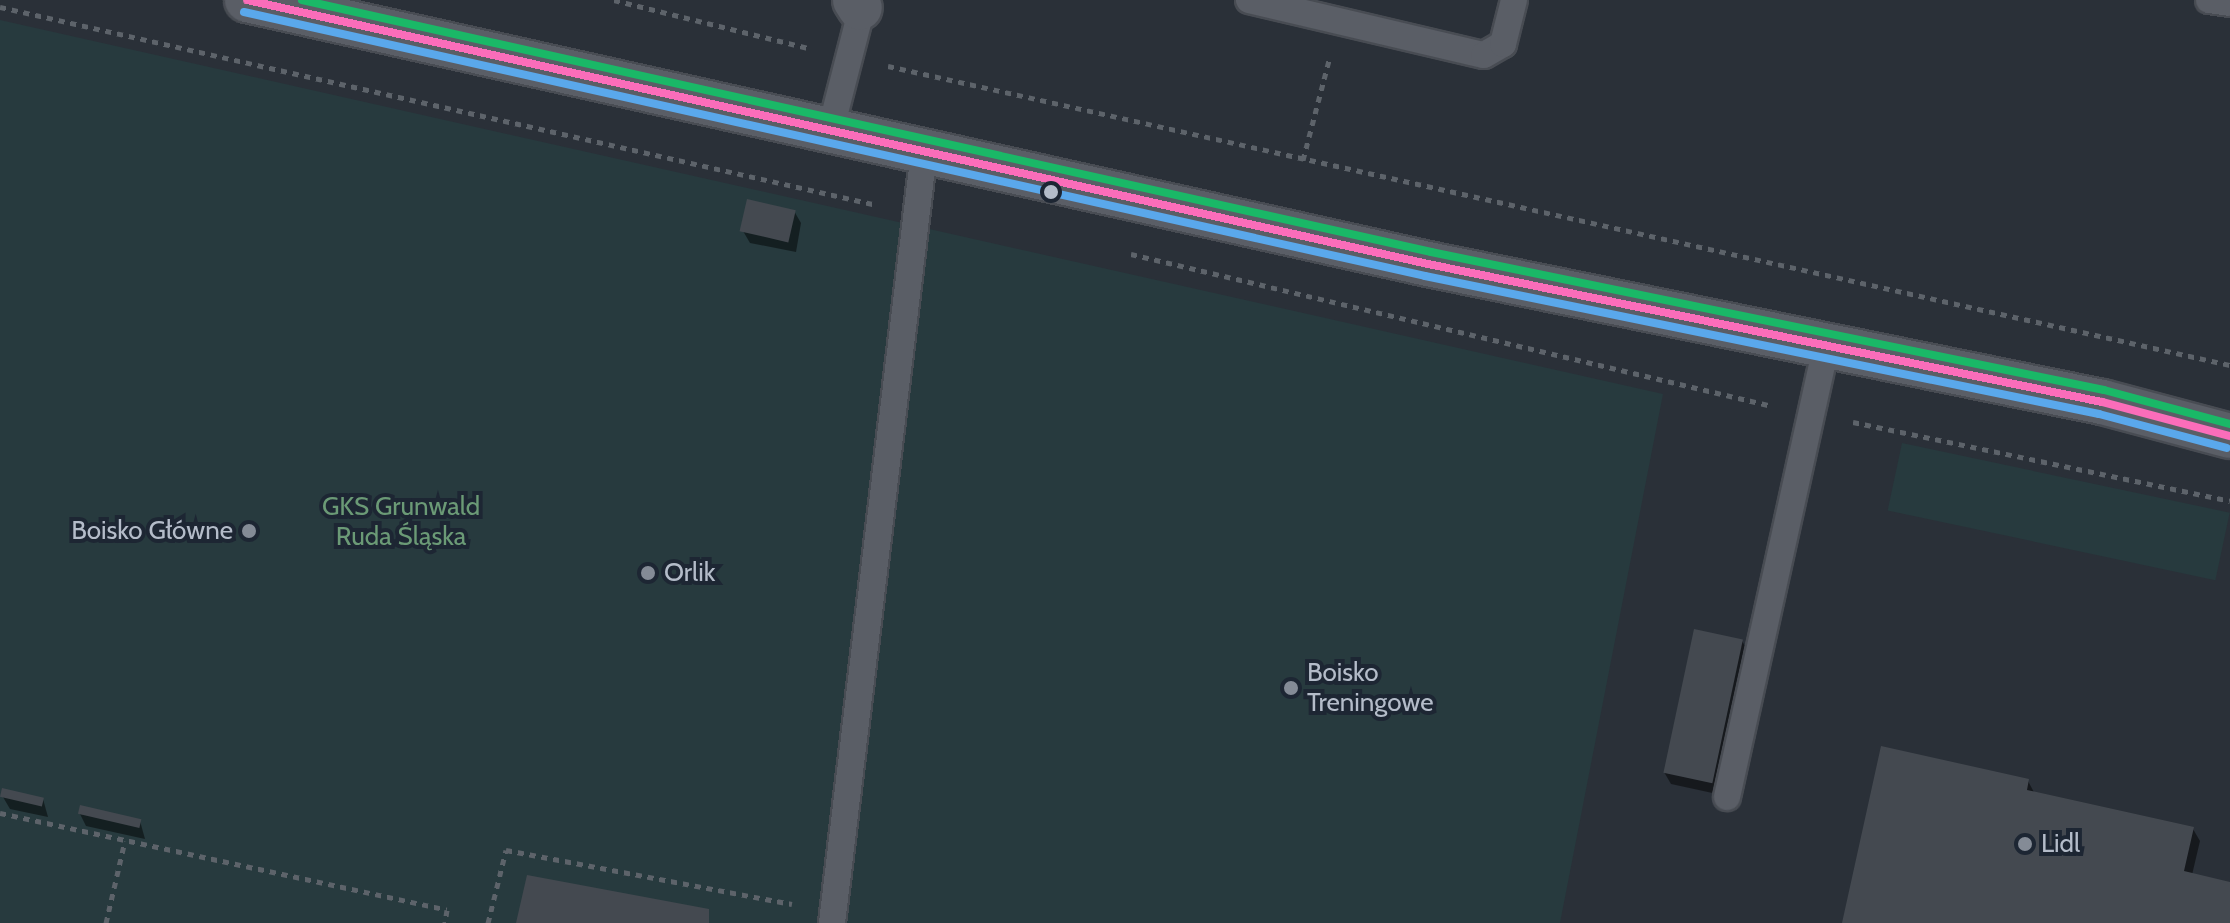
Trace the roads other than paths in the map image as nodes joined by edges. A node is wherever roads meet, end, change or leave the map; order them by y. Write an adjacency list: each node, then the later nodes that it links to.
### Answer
1 (247, 0): 7 (street)
2 (1249, 0): 3 (lane)
3 (1514, 0)
4 (2209, 0): 6 (lane)
5 (860, 3): 7 (lane)
6 (2230, 3)
7 (830, 132): 8 (street)
8 (924, 152): 9 (street); 12 (lane)
9 (1827, 342): 10 (street); 11 (lane)
10 (2230, 436)
11 (1727, 797)
12 (832, 917)

